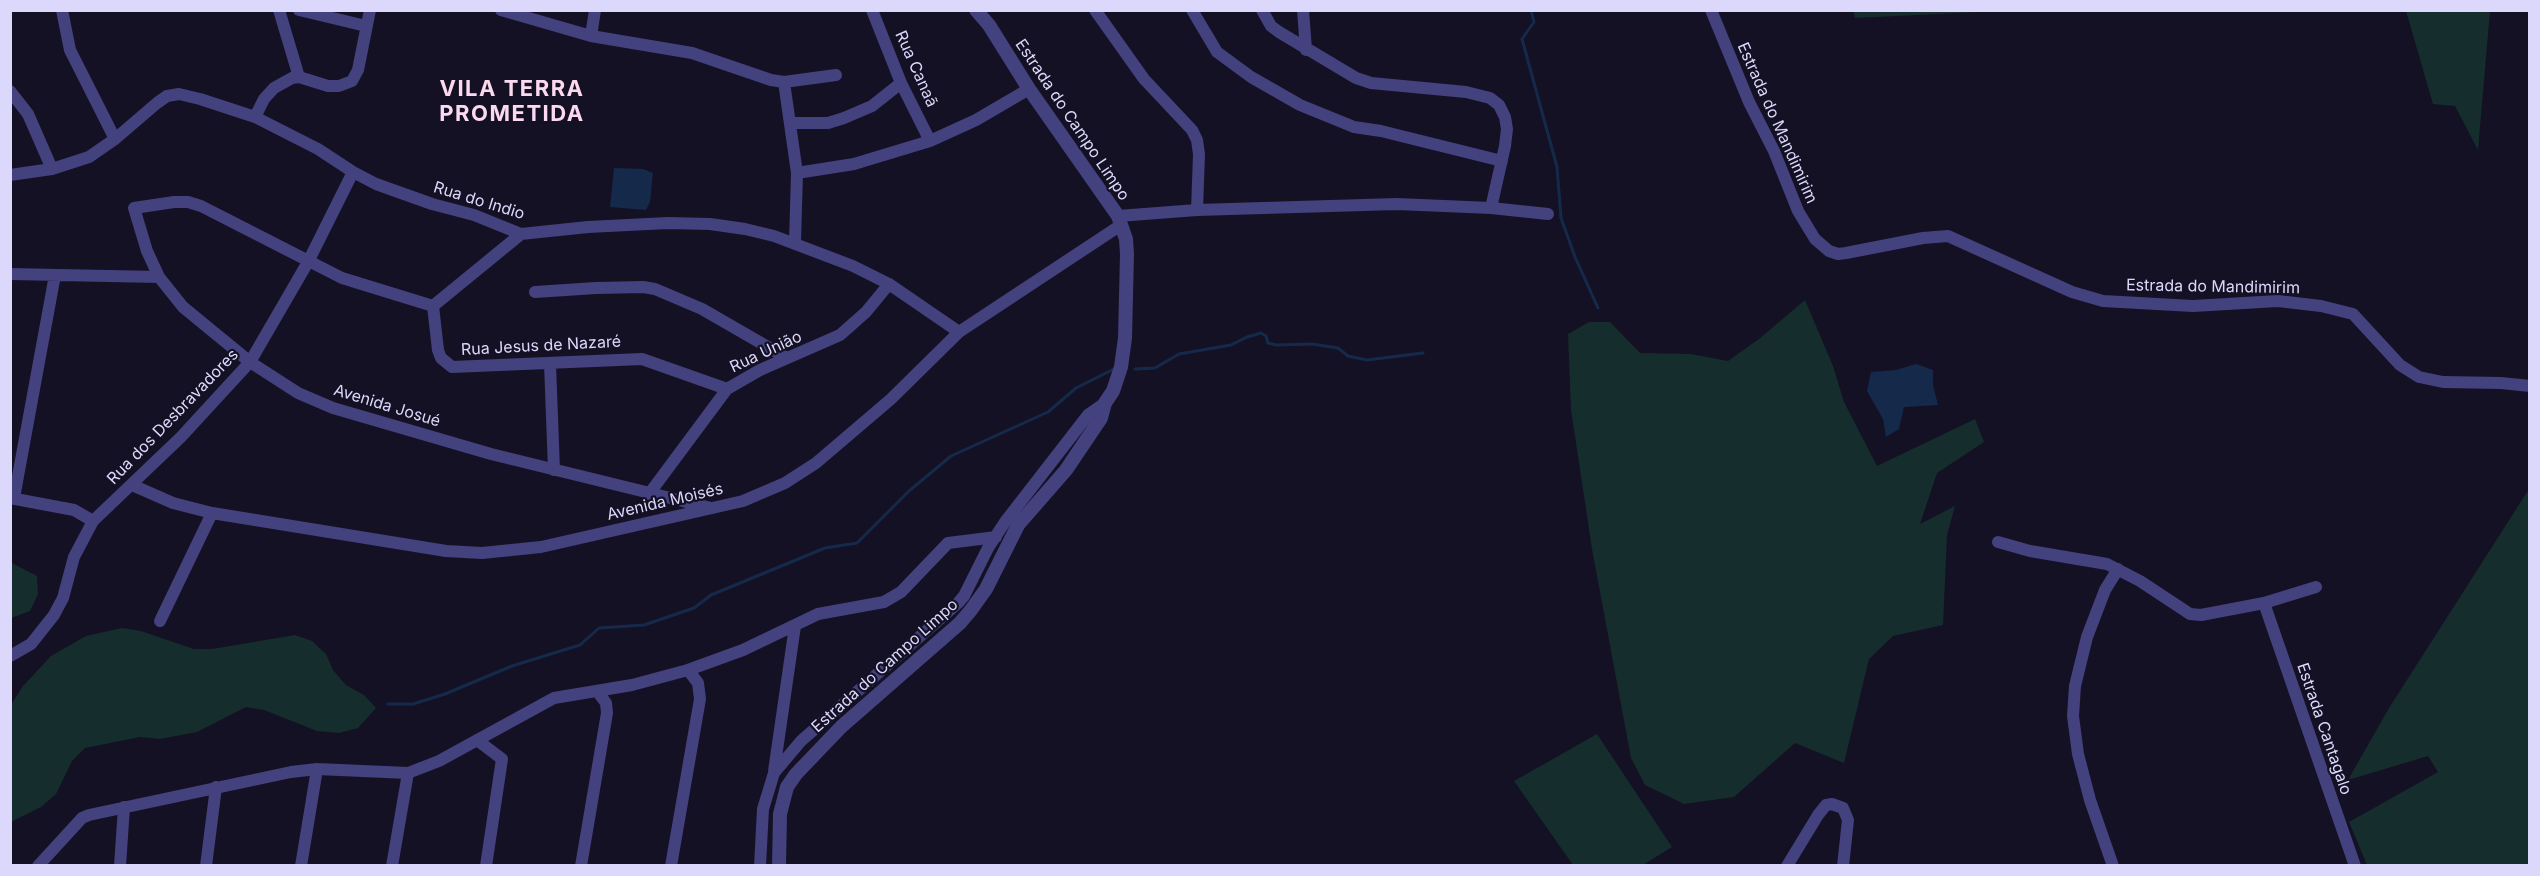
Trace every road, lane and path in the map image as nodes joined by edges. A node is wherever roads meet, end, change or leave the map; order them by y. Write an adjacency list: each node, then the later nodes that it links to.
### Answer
1 (62, 10): 27 (street)
2 (279, 10): 20 (street)
3 (299, 10): 16 (street)
4 (370, 10): 16 (street)
5 (501, 10): 17 (street)
6 (596, 10): 17 (street)
7 (872, 10): 22 (street, Rua Canaã)
8 (976, 10): 15 (street, Estrada do Campo Limpo)
9 (988, 10): 15 (street, Estrada do Campo Limpo)
10 (1095, 10): 35 (street)
11 (1192, 10): 29 (street)
12 (1262, 10): 18 (street)
13 (1303, 10): 18 (street)
14 (1711, 10): 51 (street, Estrada do Mandimirim)
15 (989, 25): 23 (street, Estrada do Campo Limpo)
16 (366, 26): 20 (street)
17 (591, 36): 21 (street)
18 (1306, 50): 29 (street)
19 (836, 75): 21 (street)
20 (300, 77): 25 (street)
21 (784, 82): 26 (street)
22 (900, 83): 26 (street); 28 (street, Rua Canaã)
23 (1029, 89): 28 (street); 37 (street, Estrada do Campo Limpo)
24 (10, 91): 30 (street)
25 (255, 117): 27 (street, Rua do Indio); 31 (street, Rua do Indio)
26 (790, 123): 32 (street)
27 (115, 139): 30 (street, Rua do Indio)
28 (930, 141): 32 (street)
29 (1502, 161): 34 (street)
30 (52, 170): 33 (street, Rua do Indio)
31 (353, 172): 38 (street, Rua do Indio); 40 (street, Rua dos Desbravadores)
32 (797, 173): 39 (street)
33 (10, 175)
34 (1491, 208): 35 (street); 36 (street)
35 (1197, 210): 37 (street)
36 (1548, 214)
37 (1120, 220): 47 (street, Avenida Moisés); 53 (street, Estrada do Campo Limpo)
38 (521, 234): 39 (street, Rua do Indio); 46 (street)
39 (795, 243): 44 (street, Rua do Indio)
40 (308, 262): 43 (street, Avenida Josué); 46 (street); 49 (street, Rua dos Desbravadores)
41 (10, 274): 42 (street)
42 (55, 275): 43 (street); 57 (street)
43 (159, 277): 49 (street, Avenida Josué)
44 (889, 284): 47 (street, Rua do Indio); 48 (street, Rua União)
45 (535, 292): 48 (street)
46 (433, 306): 50 (street, Rua Jesus de Nazaré)
47 (959, 332): 58 (street, Avenida Moisés)
48 (787, 358): 52 (street, Rua União)
49 (250, 362): 54 (street, Avenida Josué); 55 (street, Rua dos Desbravadores)
50 (550, 364): 52 (street, Rua Jesus de Nazaré); 54 (street)
51 (2529, 386)
52 (727, 389): 56 (street, Rua União)
53 (1105, 403): 61 (street); 86 (street, Estrada do Campo Limpo)
54 (554, 470): 56 (street, Avenida Josué)
55 (132, 485): 59 (street, Avenida Moisés); 60 (street, Rua dos Desbravadores)
56 (649, 494): 58 (street, Avenida Josué)
57 (12, 498): 60 (street)
58 (715, 509): 59 (street, Avenida Moisés)
59 (212, 513): 66 (street)
60 (93, 521): 68 (street, Rua dos Desbravadores)
61 (996, 537): 67 (street); 74 (street)
62 (1998, 542): 63 (street)
63 (2118, 569): 65 (street); 89 (street)
64 (2316, 587): 65 (street)
65 (2264, 603): 90 (street, Estrada Cantagalo)
66 (160, 621)
67 (795, 626): 69 (street); 74 (street)
68 (10, 656)
69 (688, 670): 70 (street); 84 (street)
70 (597, 691): 71 (street); 83 (street)
71 (477, 740): 73 (street); 82 (street)
72 (316, 769): 73 (street); 75 (street); 80 (street)
73 (408, 773): 81 (street)
74 (774, 773): 85 (street)
75 (216, 787): 76 (street); 79 (street)
76 (124, 807): 77 (street); 78 (street)
77 (38, 866)
78 (120, 866)
79 (206, 866)
80 (301, 866)
81 (392, 866)
82 (486, 866)
83 (581, 866)
84 (671, 866)
85 (760, 866)
86 (779, 866)
87 (1787, 866): 88 (street)
88 (1843, 866)
89 (2113, 866)
90 (2355, 866)

